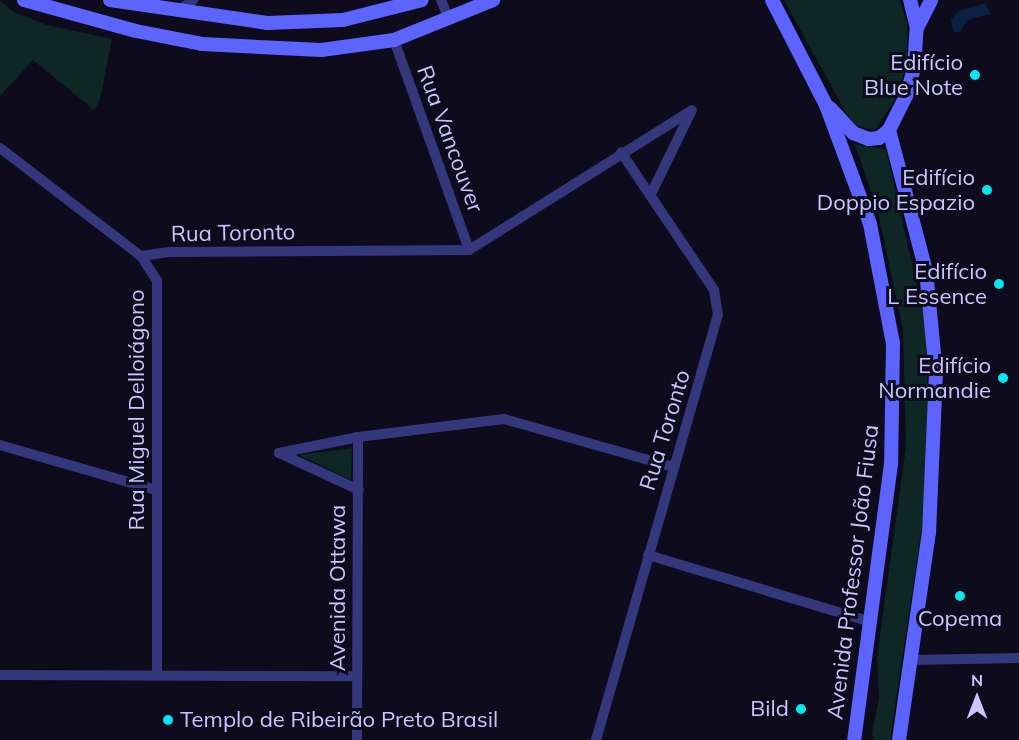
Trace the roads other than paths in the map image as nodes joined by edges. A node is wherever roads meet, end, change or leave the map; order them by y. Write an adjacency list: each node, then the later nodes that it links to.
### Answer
1 (24, 0): 15 (main road)
2 (110, 0): 10 (main road)
3 (194, 0): 10 (street)
4 (422, 0): 12 (main road)
5 (441, 0): 11 (street)
6 (493, 0): 11 (main road)
7 (772, 0): 16 (main road, Avenida Professor João Fiusa)
8 (910, 0): 13 (main road)
9 (931, 0): 13 (main road)
10 (178, 11): 12 (main road)
11 (449, 19): 14 (main road)
12 (267, 23): 15 (main road)
13 (917, 28): 17 (main road)
14 (394, 40): 15 (main road); 21 (street, Rua Vancouver)
15 (268, 50)
16 (826, 105): 17 (main road); 29 (main road, Avenida Professor João Fiusa)
17 (890, 130): 31 (main road)
18 (0, 148): 22 (street, Rua Miguel Delloiágono)
19 (621, 152): 20 (street, Rua Toronto); 20 (street); 21 (street)
20 (651, 194): 25 (street, Rua Toronto)
21 (469, 250): 22 (street, Rua Toronto)
22 (141, 256): 26 (street, Rua Miguel Delloiágono)
23 (358, 437): 25 (street); 27 (street, Avenida Ottawa); 27 (street)
24 (0, 445): 26 (street)
25 (674, 467): 28 (street, Rua Toronto)
26 (156, 490): 33 (street, Rua Miguel Delloiágono)
27 (358, 490): 34 (street, Avenida Ottawa)
28 (648, 555): 29 (street); 36 (street, Rua Toronto)
29 (868, 621): 37 (main road, Avenida Professor João Fiusa)
30 (1019, 658): 31 (street)
31 (912, 660): 38 (main road)
32 (0, 675): 33 (street)
33 (157, 675): 34 (street)
34 (357, 676): 35 (street, Avenida Ottawa)
35 (357, 740)
36 (596, 740)
37 (854, 740)
38 (899, 740)

